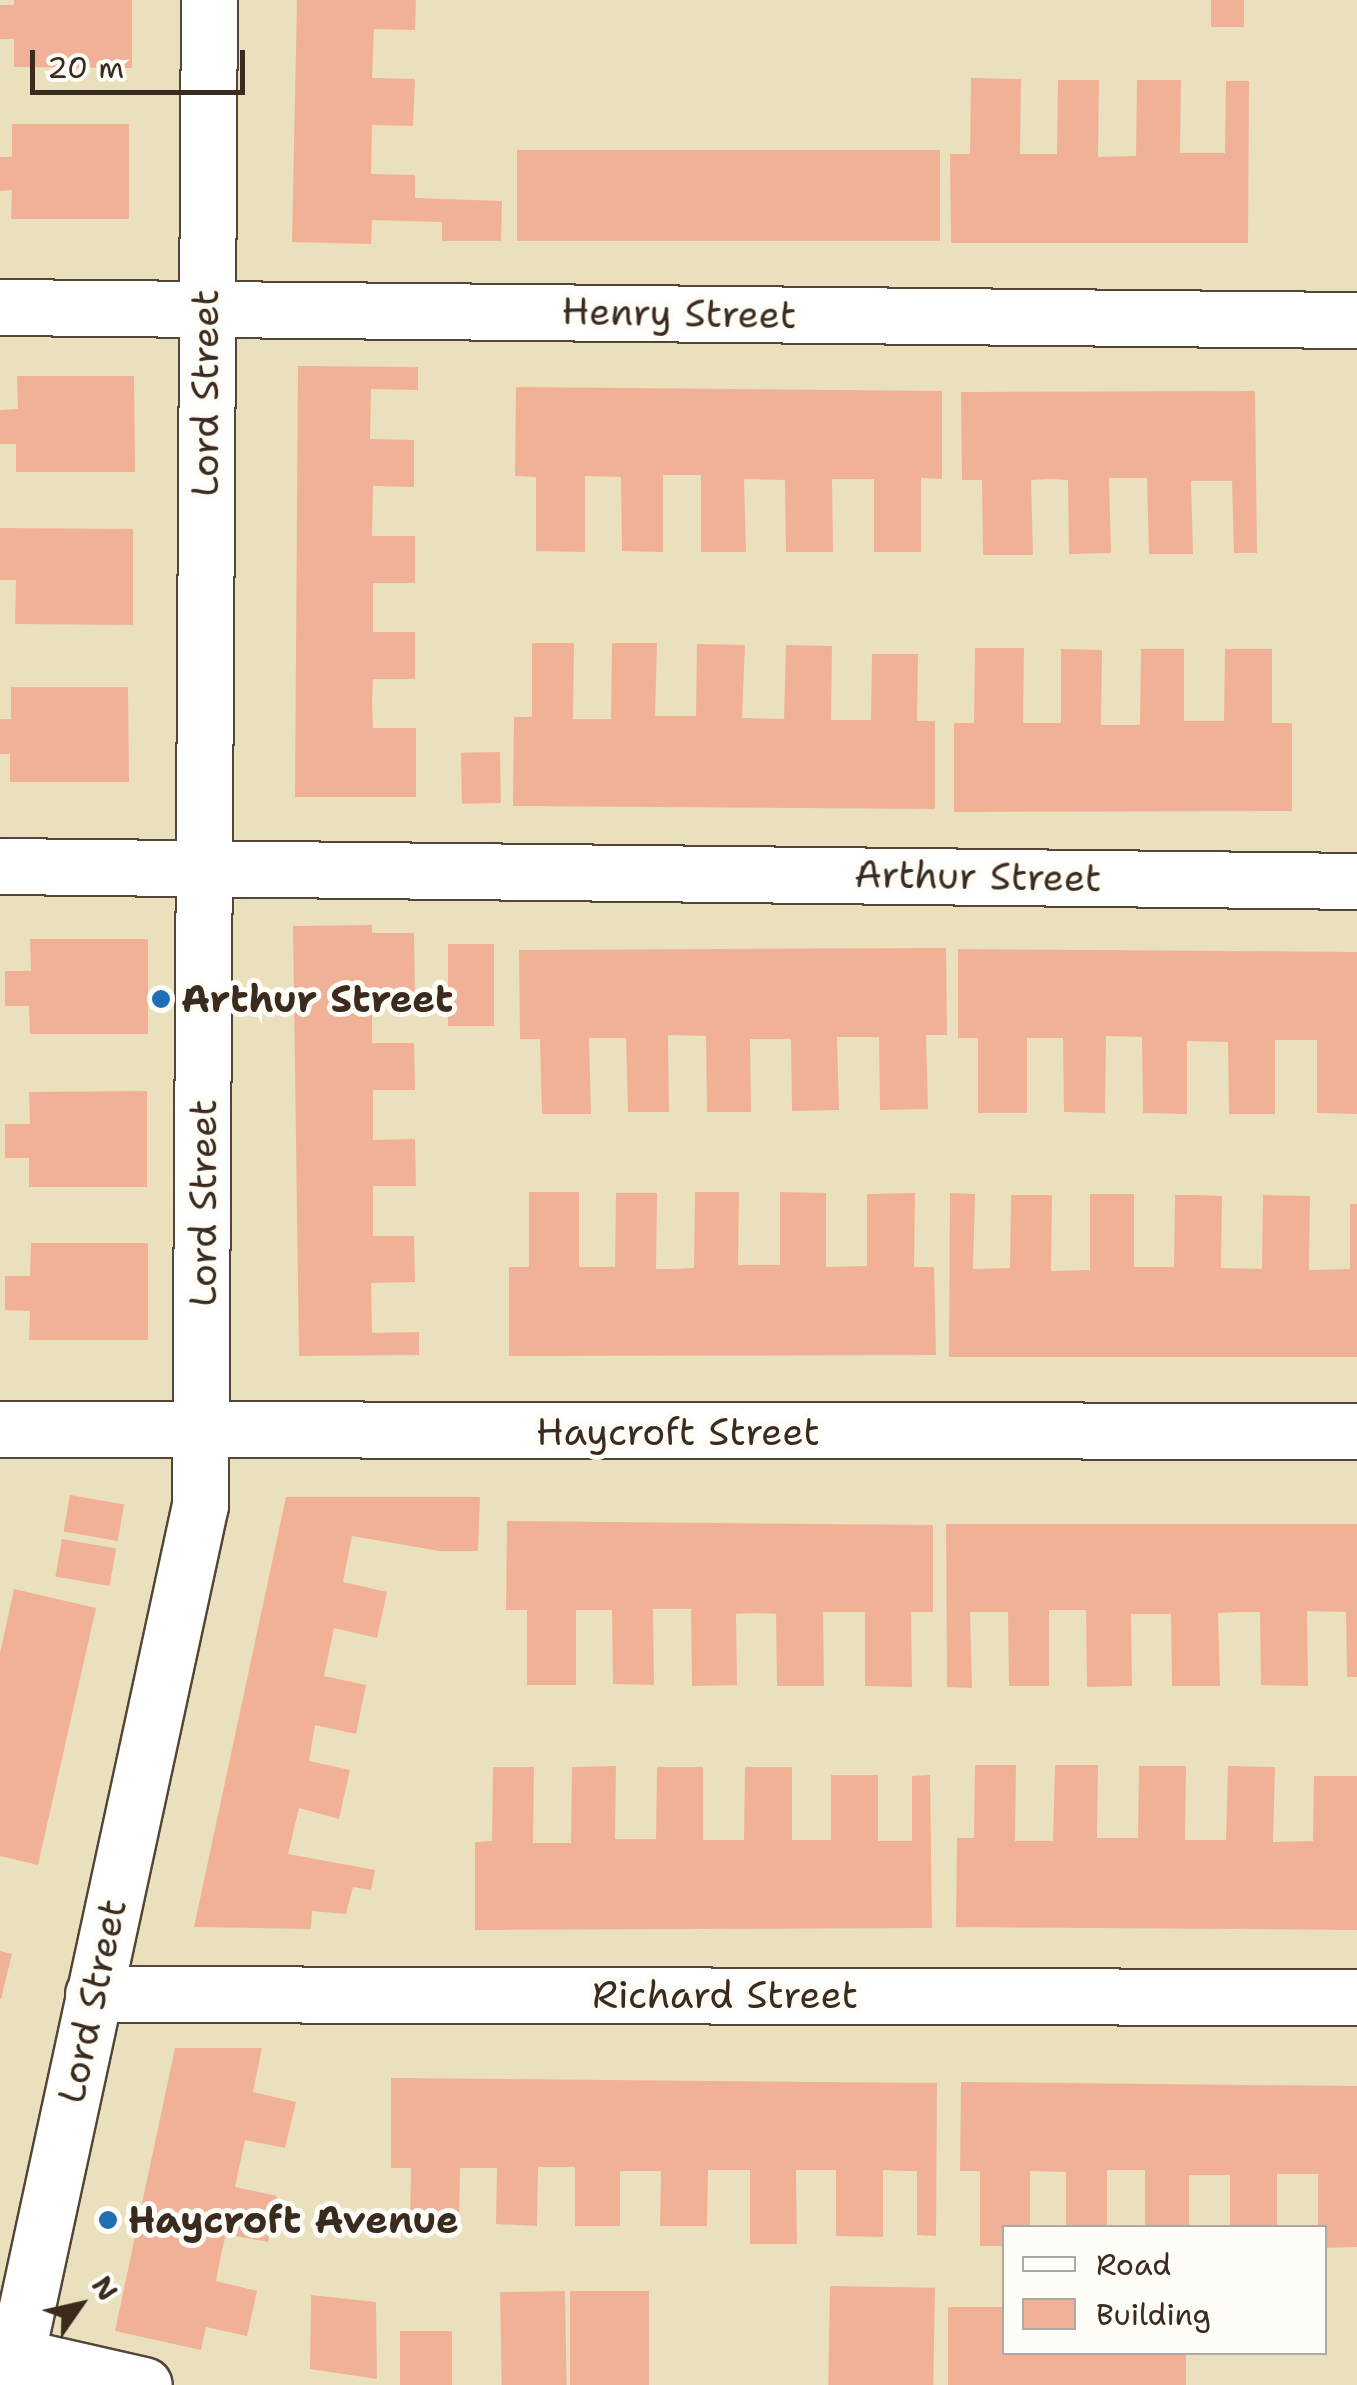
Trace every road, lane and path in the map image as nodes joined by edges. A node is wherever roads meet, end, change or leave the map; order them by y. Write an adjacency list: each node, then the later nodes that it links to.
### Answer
1 (209, 0): 3 (street, Lord Street)
2 (0, 307): 3 (street, Henry Street)
3 (205, 308): 4 (street, Henry Street); 6 (street, Lord Street)
4 (1357, 320)
5 (0, 866): 6 (street, Arthur Street)
6 (203, 866): 7 (street, Arthur Street); 10 (street, Lord Street)
7 (1357, 881)
8 (0, 1430): 10 (street, Haycroft Street)
9 (1357, 1431): 10 (street, Haycroft Street)
10 (204, 1433): 11 (street, Lord Street)
11 (93, 1994): 12 (street, Richard Street); 13 (street, Lord Street)
12 (1357, 1996)
13 (13, 2370): 14 (street)
14 (144, 2385)

